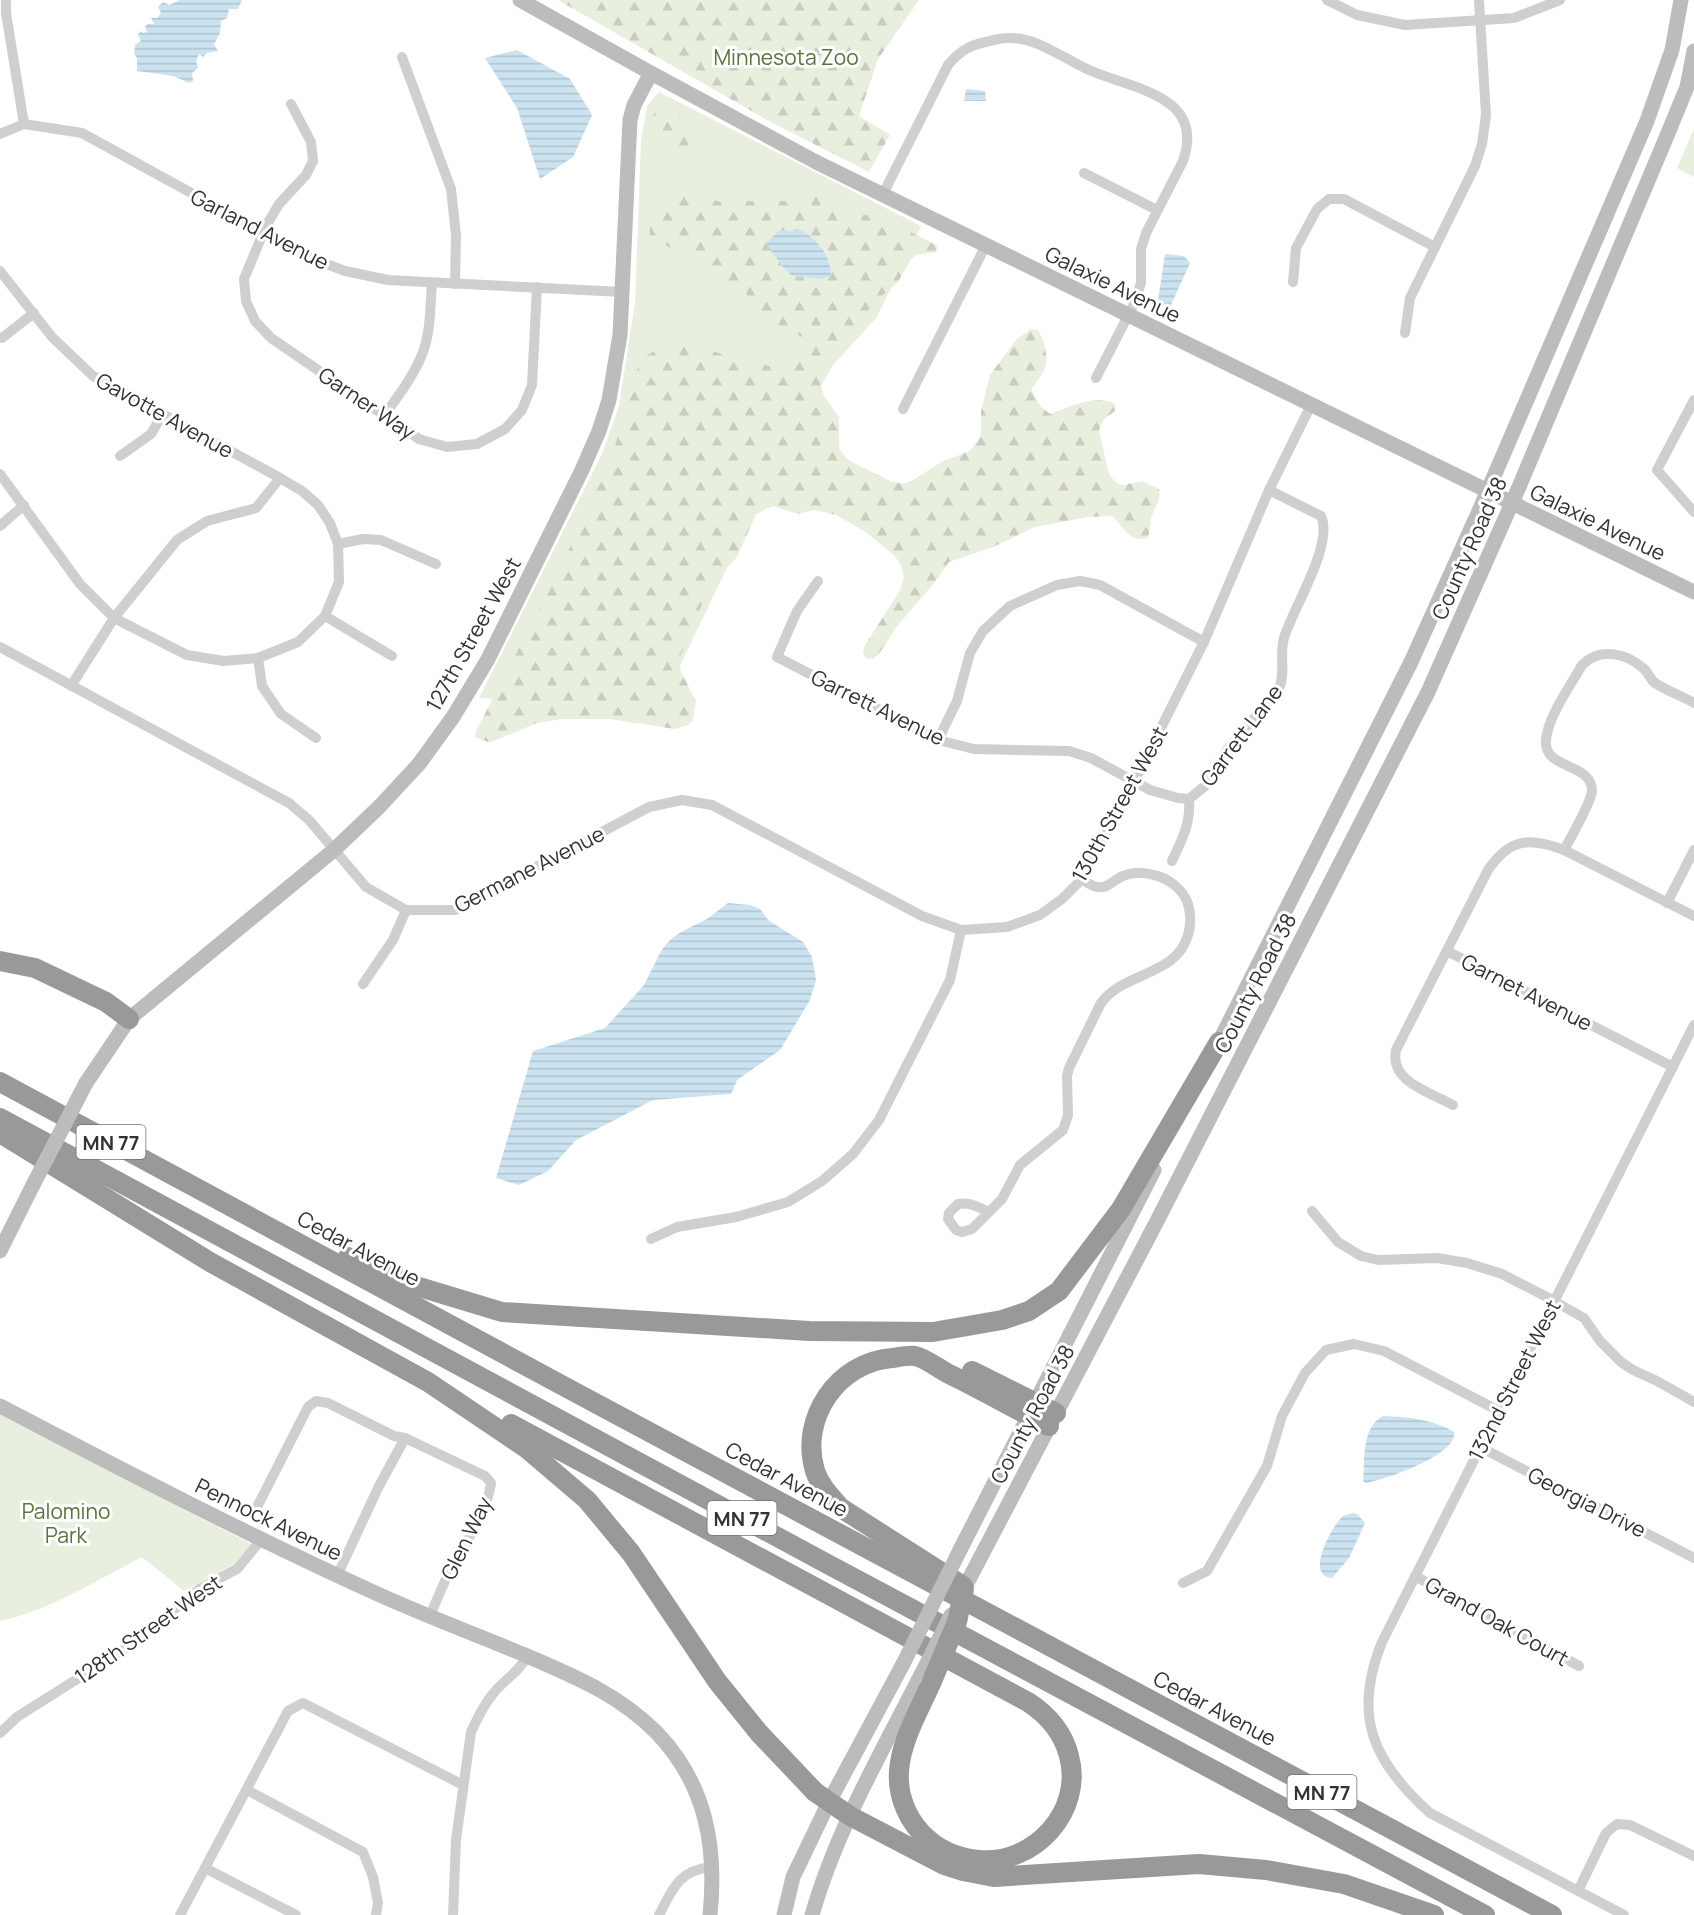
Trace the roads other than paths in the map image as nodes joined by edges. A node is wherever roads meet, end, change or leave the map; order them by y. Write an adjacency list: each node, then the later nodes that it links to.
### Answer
1 (6, 0): 7 (street)
2 (520, 0): 11 (main road, Galaxie Avenue)
3 (1327, 0): 8 (street)
4 (1479, 0): 8 (street)
5 (1560, 0): 8 (street)
6 (1681, 0): 41 (main road, County Road 38)
7 (3, 14): 13 (street)
8 (1480, 21): 20 (street)
9 (1694, 51): 42 (main road, County Road 38)
10 (402, 57): 24 (street)
11 (651, 73): 16 (main road, Galaxie Avenue); 26 (main road, 127th Street West)
12 (291, 104): 18 (street, Garner Way)
13 (24, 124): 14 (street); 18 (street, Garland Avenue)
14 (0, 134)
15 (1084, 173): 17 (street)
16 (883, 194): 17 (street); 19 (main road, Galaxie Avenue)
17 (1157, 210): 28 (street)
18 (262, 233): 23 (street, Garland Avenue); 36 (street, Garner Way)
19 (986, 245): 28 (main road, Galaxie Avenue); 34 (street)
20 (1435, 247): 22 (street); 29 (street)
21 (0, 271): 27 (street, Gavotte Avenue)
22 (1293, 282)
23 (432, 283): 24 (street, Garland Avenue); 36 (street)
24 (455, 284): 25 (street, Garland Avenue)
25 (537, 287): 26 (street, Garland Avenue); 36 (street, Garner Way)
26 (622, 292): 62 (main road, 127th Street West)
27 (34, 313): 30 (street); 35 (street, Gavotte Avenue)
28 (1127, 315): 31 (street); 33 (main road, Galaxie Avenue)
29 (1405, 333)
30 (2, 338)
31 (1096, 378)
32 (1694, 400): 44 (street)
33 (1311, 405): 40 (street, 130th Street West); 41 (main road, Galaxie Avenue)
34 (903, 409)
35 (162, 415): 37 (street); 39 (street, Gavotte Avenue)
36 (384, 416)
37 (120, 456)
38 (0, 474): 43 (street)
39 (280, 478): 46 (street, Gavotte Avenue); 51 (street)
40 (1269, 490): 52 (street, 130th Street West); 61 (street, Garrett Lane)
41 (1488, 491): 42 (main road, Galaxie Avenue); 76 (main road, County Road 38)
42 (1512, 503): 49 (main road, Galaxie Avenue); 94 (main road, County Road 38)
43 (24, 505): 45 (street); 51 (street)
44 (1694, 512)
45 (0, 526)
46 (338, 544): 47 (street); 50 (street)
47 (436, 564)
48 (818, 581): 59 (street, Garrett Avenue)
49 (1694, 592)
50 (325, 616): 54 (street); 55 (street)
51 (114, 618): 55 (street); 56 (street)
52 (1204, 642): 59 (street); 60 (street, 130th Street West)
53 (0, 647): 56 (street, Germane Avenue)
54 (392, 656)
55 (258, 658): 58 (street)
56 (71, 686): 62 (street, Germane Avenue)
57 (1694, 703): 63 (street)
58 (316, 738)
59 (938, 740): 60 (street, Garrett Avenue)
60 (1134, 782): 61 (street, Garrett Avenue); 66 (street, 130th Street West)
61 (1189, 799): 65 (street)
62 (334, 850): 68 (street, Germane Avenue); 74 (main road, 127th Street West)
63 (1564, 850): 67 (street, Garnet Avenue); 71 (street, Garnet Avenue)
64 (1694, 850): 67 (street)
65 (1172, 861)
66 (1082, 879): 70 (street, 130th Street West); 84 (street)
67 (1667, 903): 69 (street, Garnet Avenue)
68 (406, 910): 70 (street, Germane Avenue); 73 (street)
69 (1694, 916)
70 (961, 930): 85 (street)
71 (1447, 951): 77 (street, Garnet Avenue); 79 (street)
72 (0, 961): 74 (highway)
73 (363, 984)
74 (129, 1019): 86 (main road, 127th Street West, bridge)
75 (1694, 1025): 77 (street, 132nd Street West)
76 (1219, 1042): 88 (highway); 92 (main road, County Road 38)
77 (1673, 1067): 87 (street, 132nd Street West)
78 (0, 1082): 82 (highway, Cedar Avenue / MN 77)
79 (1453, 1105)
80 (0, 1118): 127 (highway, MN 77)
81 (0, 1133): 89 (highway)
82 (223, 1202): 88 (highway); 107 (highway, Cedar Avenue / MN 77)
83 (1312, 1211): 87 (street)
84 (989, 1212)
85 (651, 1239)
86 (0, 1251)
87 (1554, 1300): 90 (street); 93 (street, 132nd Street West)
88 (872, 1331): 92 (highway)
89 (428, 1382): 108 (highway); 112 (highway)
90 (1694, 1402)
91 (0, 1406): 98 (main road, Pennock Avenue)
92 (1032, 1409): 94 (highway); 107 (highway); 112 (main road, County Road 38, bridge)
93 (1499, 1411): 96 (street, 132nd Street West); 102 (street)
94 (1053, 1420): 103 (main road, County Road 38)
95 (405, 1438): 97 (street, Glen Way); 100 (street); 104 (street, Glen Way)
96 (1480, 1447): 99 (street, Georgia Drive); 101 (street, 132nd Street West)
97 (256, 1509)
98 (261, 1540): 100 (main road, Pennock Avenue); 109 (street, 128th Street West)
99 (1694, 1558)
100 (337, 1576): 104 (main road, Pennock Avenue)
101 (1414, 1576): 106 (street, Grand Oak Court); 117 (street, 132nd Street West)
102 (1184, 1583)
103 (964, 1590): 108 (highway, bridge)
104 (430, 1616): 105 (main road, Pennock Avenue)
105 (527, 1656): 110 (street); 115 (main road, Pennock Avenue)
106 (1579, 1666)
107 (1092, 1669): 128 (highway, Cedar Avenue / MN 77)
108 (926, 1678): 113 (main road)
109 (0, 1733)
110 (463, 1785): 111 (street); 121 (street)
111 (247, 1790): 116 (street); 120 (street)
112 (828, 1802): 113 (highway); 124 (main road, County Road 38)
113 (850, 1816): 125 (main road); 126 (highway)
114 (1694, 1856): 117 (street)
115 (712, 1867): 122 (street); 123 (main road, Pennock Avenue)
116 (206, 1868): 118 (street); 119 (street)
117 (1578, 1891): 129 (street)
118 (180, 1915)
119 (296, 1915)
120 (376, 1915)
121 (453, 1915)
122 (659, 1915)
123 (710, 1915)
124 (784, 1915)
125 (812, 1915)
126 (1434, 1915)
127 (1485, 1915)
128 (1552, 1915)
129 (1624, 1915)

